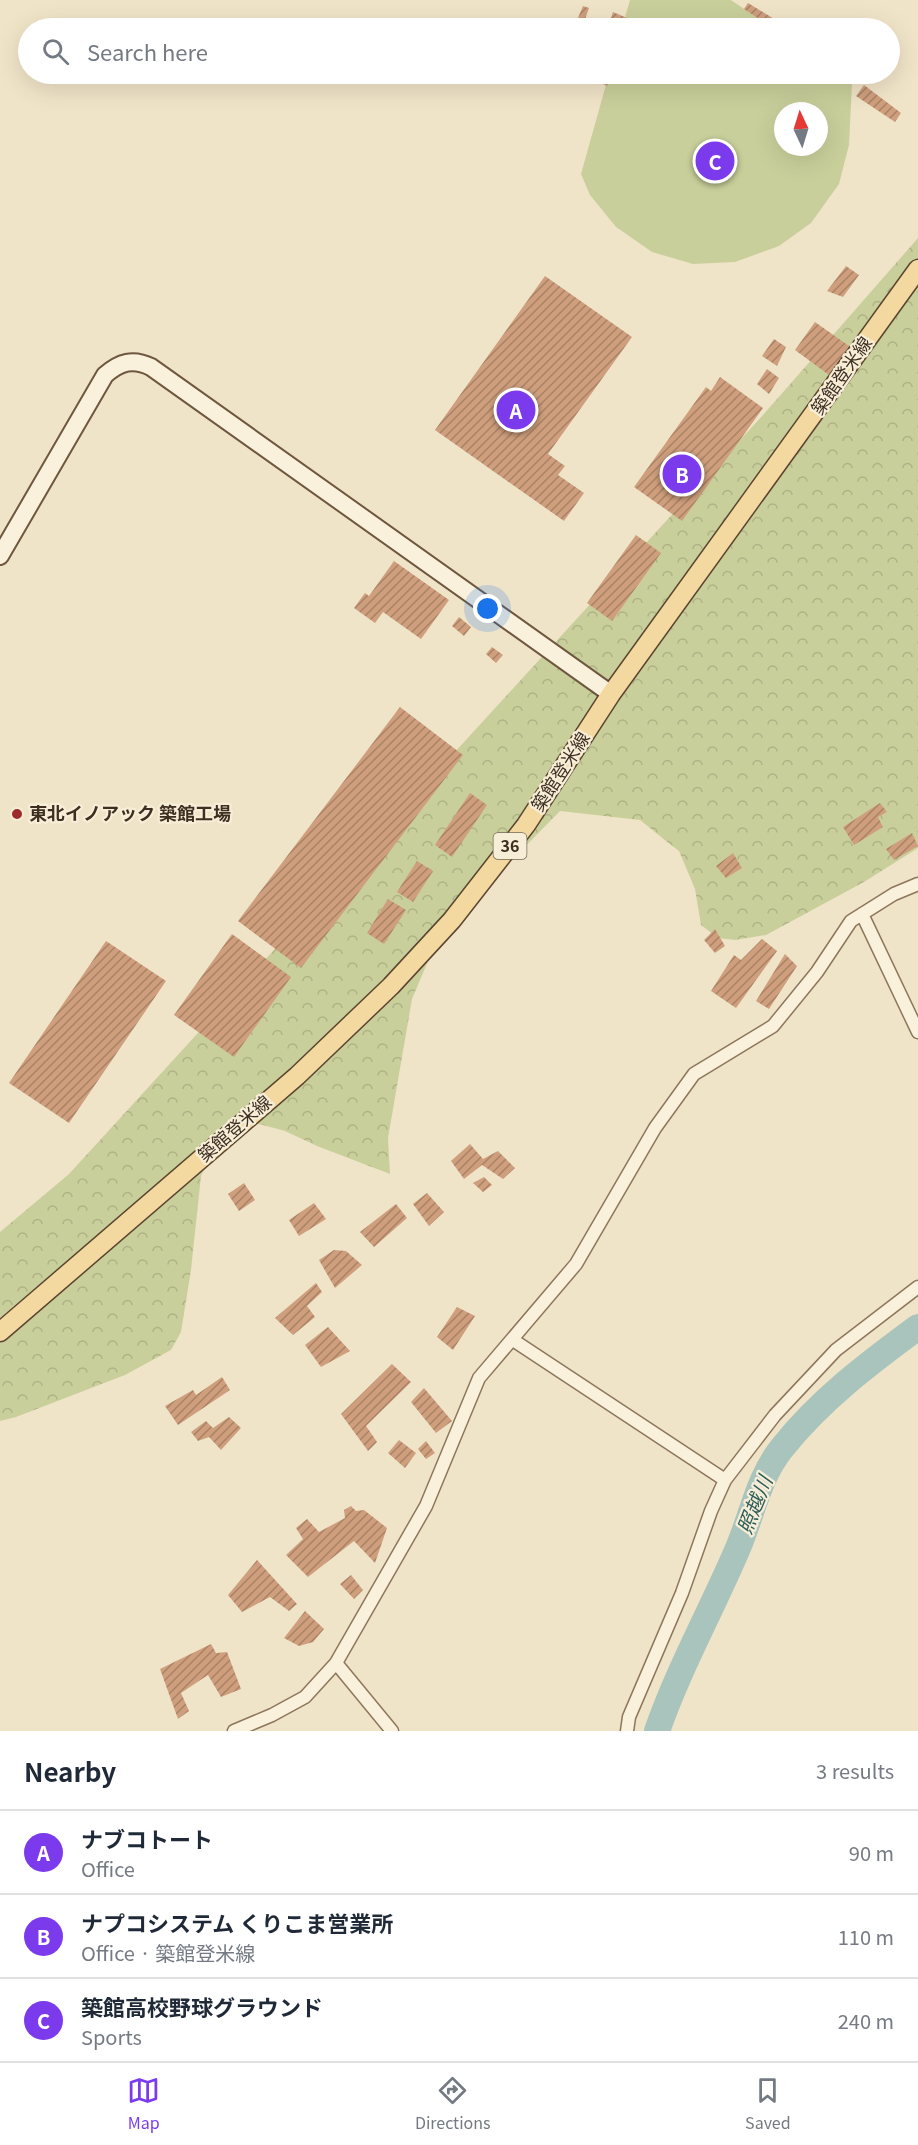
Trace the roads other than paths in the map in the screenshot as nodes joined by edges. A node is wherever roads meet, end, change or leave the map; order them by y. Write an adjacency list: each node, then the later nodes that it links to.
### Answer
1 (918, 269): 3 (main road, 築館登米線 / 36)
2 (0, 556): 3 (street)
3 (611, 694): 8 (main road, 築館登米線 / 36)
4 (918, 884): 5 (street)
5 (862, 914): 6 (street); 9 (street)
6 (918, 1032)
7 (918, 1287): 10 (street)
8 (0, 1332)
9 (513, 1340): 10 (street); 11 (street)
10 (725, 1480): 14 (street)
11 (336, 1663): 12 (street); 13 (street)
12 (234, 1731)
13 (392, 1731)
14 (627, 1731)

